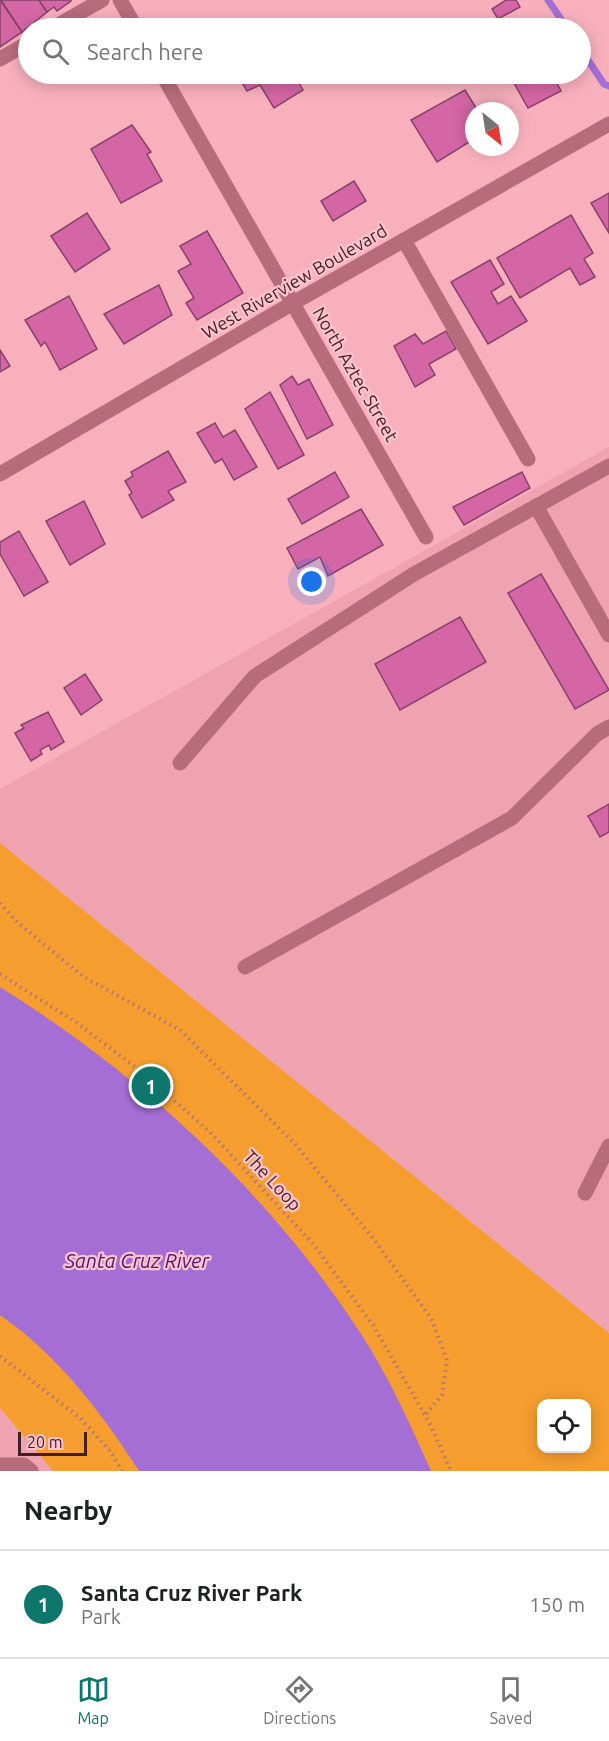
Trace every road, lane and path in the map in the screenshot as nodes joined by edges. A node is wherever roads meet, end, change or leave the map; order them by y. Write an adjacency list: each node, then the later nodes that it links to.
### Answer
1 (102, 0): 3 (street)
2 (120, 0): 4 (street)
3 (70, 18)
4 (130, 18)
5 (18, 49): 6 (street)
6 (0, 59)
7 (168, 84): 10 (street, North Aztec Street)
8 (609, 124): 9 (street, West Riverview Boulevard)
9 (404, 240): 10 (street, West Riverview Boulevard); 11 (street)
10 (293, 303): 13 (street, West Riverview Boulevard); 15 (street, North Aztec Street)
11 (528, 459)
12 (609, 466): 14 (street)
13 (0, 474)
14 (536, 506): 16 (street); 18 (street)
15 (426, 537)
16 (609, 635)
17 (609, 727): 20 (street)
18 (180, 763)
19 (0, 903): 25 (path)
20 (245, 967)
21 (0, 974): 25 (path, The Loop)
22 (609, 1146): 23 (street)
23 (585, 1194)
24 (0, 1356): 28 (path)
25 (425, 1415): 29 (path, The Loop)
26 (0, 1465): 27 (street)
27 (31, 1471)
28 (122, 1471)
29 (451, 1471)

